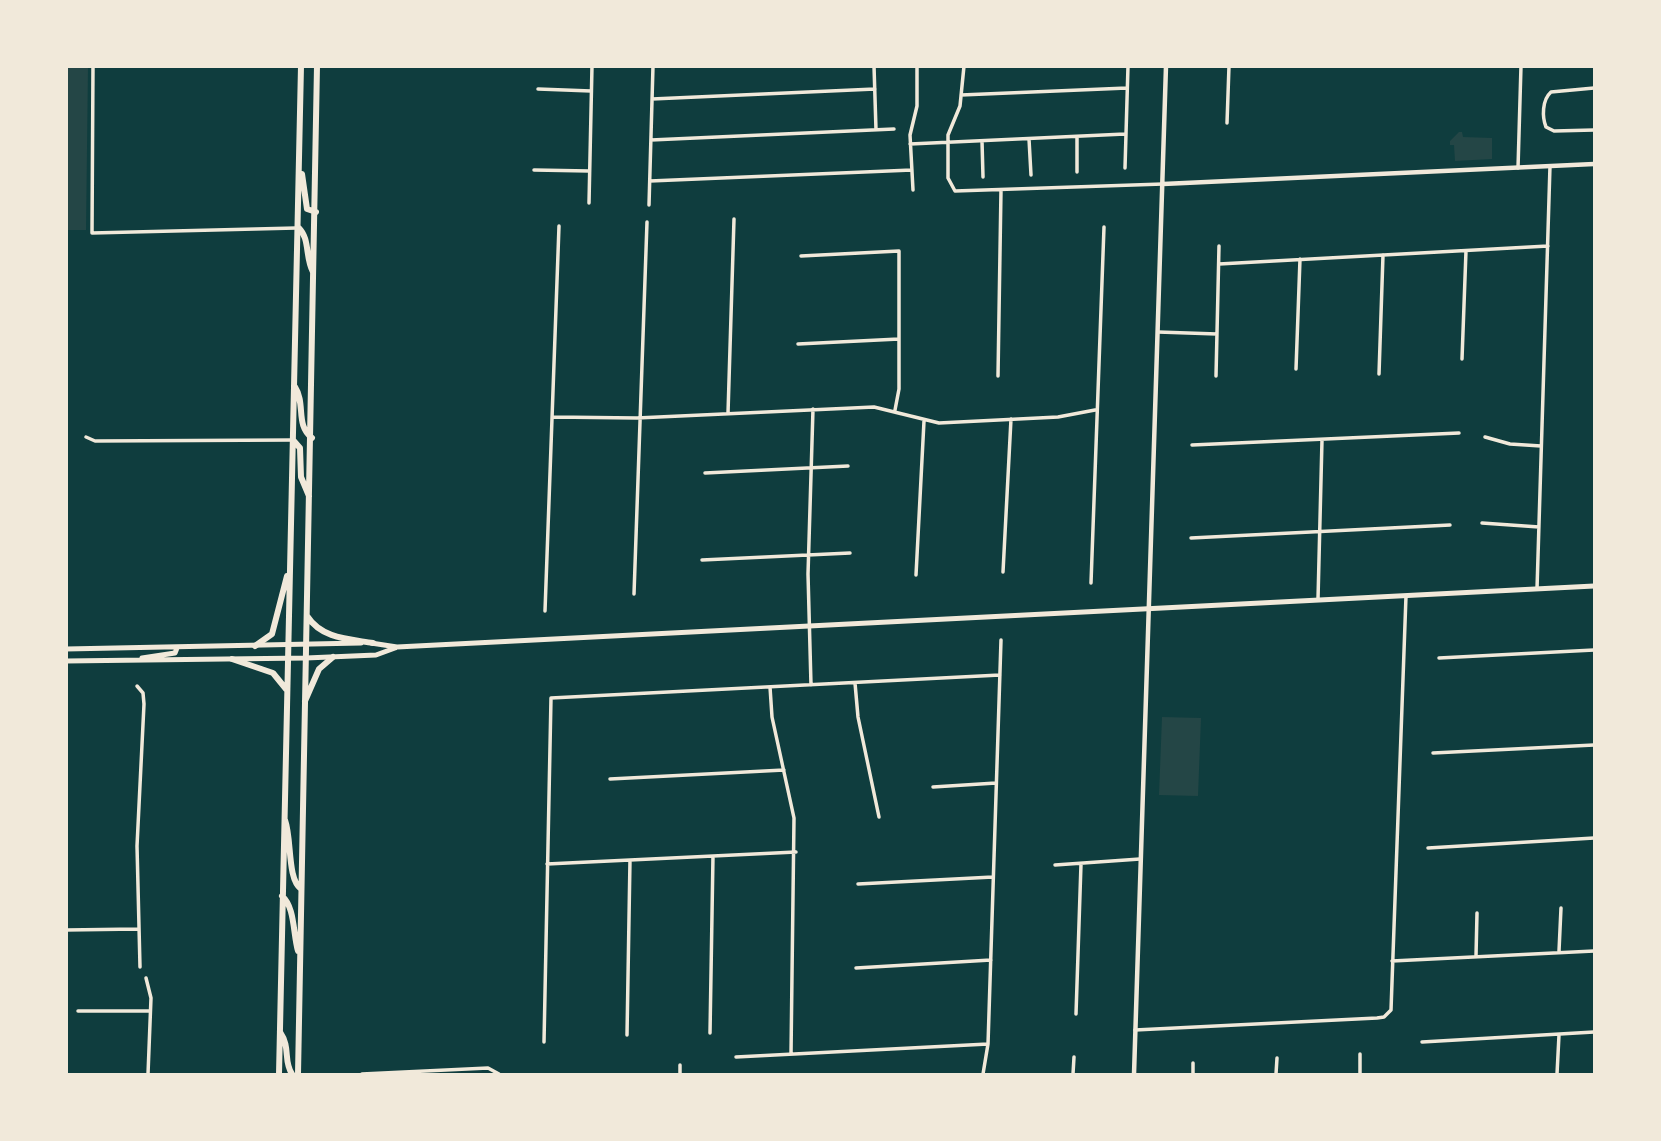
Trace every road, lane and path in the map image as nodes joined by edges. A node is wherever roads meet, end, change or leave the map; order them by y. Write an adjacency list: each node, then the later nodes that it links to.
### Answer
1 (93, 66): 53 (street)
2 (302, 66): 35 (main road)
3 (315, 66): 48 (main road)
4 (592, 66): 17 (street)
5 (653, 66): 19 (street)
6 (874, 66): 16 (street)
7 (917, 66): 30 (street)
8 (964, 66): 18 (street)
9 (1128, 66): 13 (street)
10 (1166, 66): 43 (street)
11 (1228, 66): 20 (street)
12 (1521, 66): 34 (street)
13 (1127, 88): 18 (street); 24 (street)
14 (1594, 88): 23 (street)
15 (538, 89): 17 (street)
16 (875, 89): 19 (street); 22 (street)
17 (591, 91): 38 (street)
18 (961, 95): 29 (street)
19 (652, 99): 27 (street)
20 (1227, 123)
21 (894, 129): 22 (street)
22 (876, 130): 27 (street)
23 (1594, 130)
24 (1125, 134): 25 (street); 33 (street)
25 (1077, 137): 26 (street); 39 (street)
26 (1029, 139): 28 (street); 40 (street)
27 (651, 140): 42 (street)
28 (982, 141): 29 (street); 41 (street)
29 (948, 143): 30 (street); 45 (street)
30 (911, 144): 37 (street)
31 (1594, 164): 32 (street)
32 (1550, 166): 34 (street); 55 (street)
33 (1125, 168)
34 (1518, 168): 43 (street)
35 (301, 169): 48 (main road); 53 (main road)
36 (534, 170): 38 (street)
37 (912, 170): 42 (street); 44 (street)
38 (589, 171): 46 (street)
39 (1077, 173)
40 (1031, 175)
41 (983, 177)
42 (650, 181): 47 (street)
43 (1163, 184): 45 (street); 62 (street)
44 (913, 190)
45 (1001, 190): 69 (street)
46 (589, 203)
47 (649, 205)
48 (316, 212): 61 (main road)
49 (734, 219): 75 (street)
50 (647, 222): 77 (street)
51 (559, 226): 76 (street)
52 (1104, 227): 74 (street)
53 (298, 228): 61 (main road); 71 (main road)
54 (1219, 246): 60 (street)
55 (1548, 246): 56 (street); 87 (street)
56 (1466, 251): 57 (street); 66 (street)
57 (1383, 255): 59 (street); 68 (street)
58 (801, 256): 64 (street)
59 (1300, 259): 60 (street); 67 (street)
60 (1219, 264): 63 (street)
61 (314, 274): 83 (main road)
62 (1158, 332): 63 (street); 109 (street)
63 (1217, 334): 70 (street)
64 (899, 339): 65 (street); 73 (street)
65 (798, 344)
66 (1462, 359)
67 (1296, 369)
68 (1379, 374)
69 (998, 376)
70 (1216, 376)
71 (294, 385): 83 (main road); 85 (main road)
72 (813, 409): 73 (street); 75 (street); 89 (street)
73 (895, 410): 79 (street)
74 (1095, 410): 78 (street); 103 (street)
75 (728, 413): 77 (street)
76 (552, 417): 77 (street); 110 (street)
77 (637, 418): 106 (street)
78 (1011, 419): 79 (street); 101 (street)
79 (924, 421): 102 (street)
80 (1459, 433): 84 (street)
81 (86, 437): 85 (street)
82 (1485, 437): 87 (street)
83 (312, 438): 91 (main road)
84 (1322, 439): 86 (street); 95 (street)
85 (293, 440): 91 (main road); 100 (main road)
86 (1192, 445)
87 (1542, 446): 94 (street)
88 (848, 466): 89 (street)
89 (810, 467): 90 (street); 98 (street)
90 (705, 473)
91 (310, 498): 111 (main road)
92 (1482, 523): 94 (street)
93 (1450, 525): 95 (street)
94 (1539, 527): 105 (street)
95 (1319, 532): 96 (street); 108 (street)
96 (1191, 538)
97 (850, 553): 98 (street)
98 (809, 555): 99 (street); 112 (street)
99 (702, 560)
100 (290, 564): 115 (main road); 116 (main road)
101 (1003, 572)
102 (916, 575)
103 (1091, 583)
104 (1594, 586): 105 (main road)
105 (1536, 589): 107 (main road)
106 (634, 594)
107 (1406, 594): 108 (main road); 166 (street)
108 (1318, 599): 109 (main road)
109 (1150, 606): 112 (main road); 148 (street)
110 (545, 611)
111 (307, 616): 114 (main road); 117 (main road)
112 (808, 626): 118 (main road); 131 (street)
113 (1000, 640): 129 (street)
114 (373, 643): 117 (main road); 118 (main road)
115 (256, 646): 116 (main road); 119 (main road)
116 (288, 646): 117 (main road); 126 (main road)
117 (306, 646): 124 (main road)
118 (397, 647): 122 (main road)
119 (177, 648): 120 (main road); 127 (main road)
120 (66, 649)
121 (1594, 650): 123 (street)
122 (333, 657): 124 (main road); 135 (main road)
123 (1439, 657)
124 (306, 658): 126 (main road); 135 (main road)
125 (232, 659): 126 (main road); 127 (main road); 134 (main road)
126 (287, 659): 134 (main road)
127 (135, 660): 128 (main road)
128 (66, 661)
129 (1000, 675): 130 (street); 140 (street)
130 (855, 683): 131 (street); 143 (street)
131 (811, 685): 133 (street)
132 (137, 686): 159 (street)
133 (770, 687): 138 (street); 150 (street)
134 (286, 690): 142 (main road)
135 (304, 703): 155 (main road)
136 (1594, 745): 137 (street)
137 (1433, 753)
138 (784, 770): 139 (street); 146 (street)
139 (610, 779)
140 (996, 783): 141 (street); 153 (street)
141 (933, 788)
142 (283, 814): 155 (main road); 156 (main road)
143 (879, 817)
144 (1594, 838): 145 (street)
145 (1428, 848)
146 (796, 852): 147 (street); 182 (street)
147 (713, 856): 149 (street); 176 (street)
148 (1141, 859): 151 (street); 173 (street)
149 (630, 860): 150 (street); 178 (street)
150 (547, 864): 179 (street)
151 (1081, 864): 152 (street); 172 (street)
152 (1055, 865)
153 (993, 877): 154 (street); 165 (street)
154 (858, 884)
155 (301, 889): 163 (main road)
156 (282, 896): 163 (main road); 174 (main road)
157 (1561, 908): 162 (street)
158 (1477, 913): 164 (street)
159 (138, 929): 160 (street); 167 (street)
160 (66, 930)
161 (1594, 951): 162 (street)
162 (1559, 953): 164 (street)
163 (299, 956): 193 (main road)
164 (1476, 957): 166 (street)
165 (991, 960): 168 (street); 181 (street)
166 (1392, 961): 173 (street)
167 (140, 967)
168 (856, 968)
169 (146, 978): 171 (street)
170 (78, 1011): 171 (street)
171 (150, 1011): 190 (street)
172 (1076, 1014)
173 (1135, 1030): 198 (street)
174 (279, 1031): 191 (main road); 192 (main road)
175 (1594, 1032): 177 (street)
176 (710, 1033)
177 (1559, 1034): 180 (street); 202 (street)
178 (628, 1035)
179 (544, 1042)
180 (1422, 1042)
181 (988, 1044): 182 (street); 196 (street)
182 (791, 1054): 184 (street)
183 (1360, 1054): 201 (street)
184 (736, 1057)
185 (1073, 1057): 197 (street)
186 (1277, 1058): 200 (street)
187 (1193, 1063): 199 (street)
188 (680, 1065): 195 (street)
189 (499, 1073): 194 (street)
190 (148, 1074)
191 (279, 1074)
192 (292, 1074)
193 (298, 1074)
194 (362, 1074)
195 (680, 1074)
196 (983, 1074)
197 (1073, 1074)
198 (1134, 1074)
199 (1193, 1074)
200 (1276, 1074)
201 (1360, 1074)
202 (1557, 1074)

